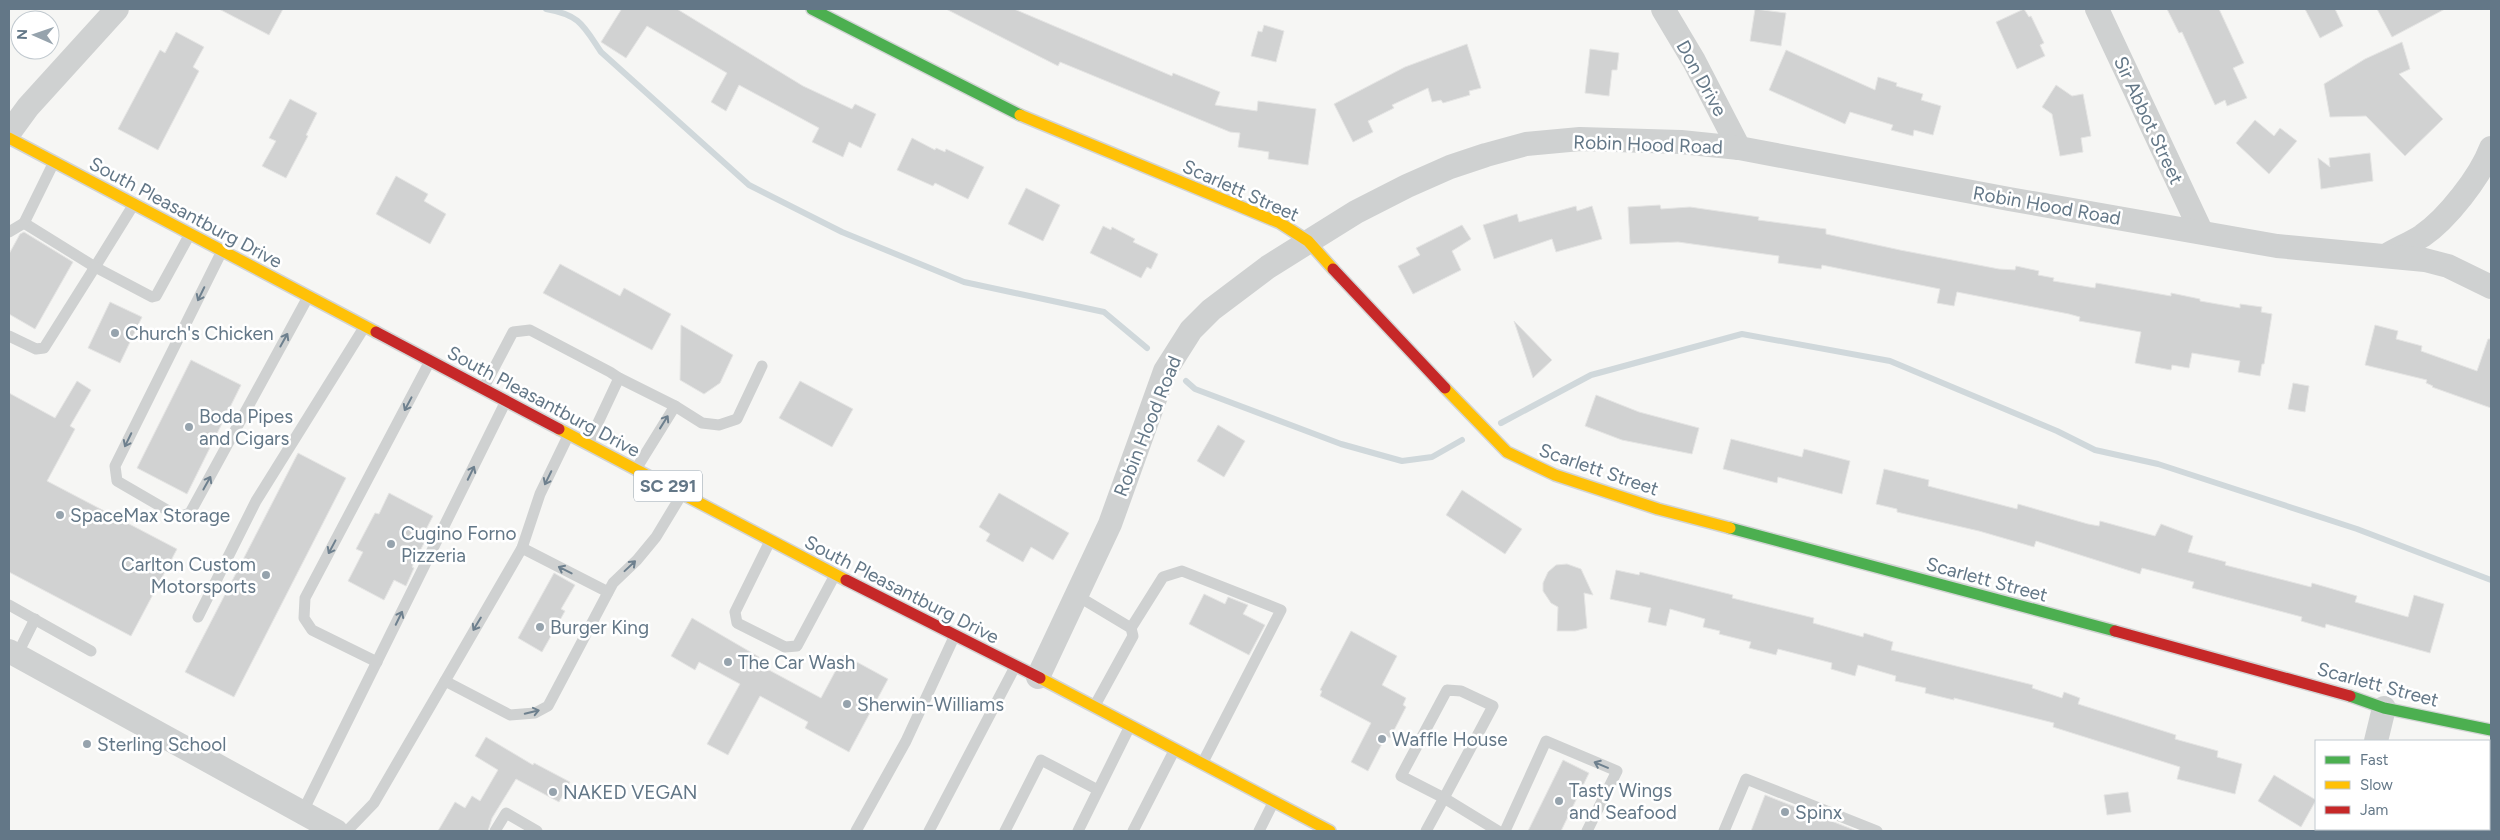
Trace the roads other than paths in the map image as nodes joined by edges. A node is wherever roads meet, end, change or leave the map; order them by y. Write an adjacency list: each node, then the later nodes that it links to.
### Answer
1 (117, 9): 5 (street)
2 (812, 9): 15 (street, Scarlett Street)
3 (1663, 9): 7 (street, Don Drive)
4 (2097, 9): 12 (street, Sir Abbot Street)
5 (9, 133)
6 (9, 138): 9 (street, South Pleasantburg Drive / SC 291)
7 (1739, 148): 12 (street, Robin Hood Road); 15 (street, Robin Hood Road)
8 (2491, 148): 17 (street)
9 (54, 162): 10 (street, South Pleasantburg Drive / SC 291); 11 (lane)
10 (134, 204): 14 (street, South Pleasantburg Drive / SC 291); 18 (lane)
11 (24, 223): 13 (lane); 18 (lane)
12 (2201, 231): 17 (street, Robin Hood Road)
13 (9, 232)
14 (190, 234): 16 (street, South Pleasantburg Drive / SC 291); 18 (lane)
15 (1308, 241): 37 (street, Robin Hood Road); 50 (street, Scarlett Street)
16 (222, 250): 20 (street, South Pleasantburg Drive / SC 291); 20 (lane, one-way to 20)
17 (2387, 255): 19 (street, Robin Hood Road)
18 (95, 267): 22 (lane)
19 (2491, 288)
20 (309, 296): 21 (street, South Pleasantburg Drive / SC 291)
21 (365, 326): 23 (street, South Pleasantburg Drive / SC 291); 39 (lane)
22 (9, 336)
23 (430, 361): 26 (street, South Pleasantburg Drive / SC 291); 45 (lane, one-way to 45)
24 (762, 366): 28 (lane)
25 (618, 378): 26 (lane); 28 (lane); 30 (lane)
26 (483, 389): 27 (street, South Pleasantburg Drive / SC 291)
27 (506, 401): 29 (street, South Pleasantburg Drive / SC 291); 45 (lane, one-way to 27)
28 (675, 406): 31 (lane, one-way to 28)
29 (569, 434): 30 (street, South Pleasantburg Drive / SC 291); 34 (lane, one-way to 34)
30 (588, 444): 31 (street, South Pleasantburg Drive / SC 291)
31 (636, 469): 32 (street, South Pleasantburg Drive / SC 291)
32 (682, 494): 33 (street, South Pleasantburg Drive / SC 291); 36 (lane, one-way to 32)
33 (770, 540): 35 (street, South Pleasantburg Drive / SC 291); 35 (lane)
34 (522, 548): 36 (lane, one-way to 34); 48 (lane, one-way to 48)
35 (835, 575): 42 (street, South Pleasantburg Drive / SC 291)
36 (608, 592): 48 (lane, one-way to 36)
37 (1076, 595): 41 (lane); 47 (street, Robin Hood Road)
38 (9, 605): 40 (lane)
39 (198, 618)
40 (35, 619): 43 (lane); 44 (lane)
41 (1131, 628): 49 (lane); 55 (lane)
42 (956, 635): 46 (street, South Pleasantburg Drive / SC 291); 64 (lane)
43 (91, 651)
44 (13, 653): 59 (street)
45 (377, 662): 59 (lane)
46 (1016, 666): 47 (street, South Pleasantburg Drive / SC 291); 65 (lane)
47 (1038, 677): 49 (street, South Pleasantburg Drive / SC 291)
48 (445, 681): 61 (lane)
49 (1094, 706): 51 (street, South Pleasantburg Drive / SC 291)
50 (2384, 708): 52 (street, Scarlett Street); 53 (street)
51 (1130, 726): 54 (street, South Pleasantburg Drive / SC 291); 56 (lane)
52 (2491, 730)
53 (2376, 740)
54 (1175, 750): 55 (street, South Pleasantburg Drive / SC 291); 68 (lane)
55 (1202, 764): 58 (street, South Pleasantburg Drive / SC 291)
56 (1098, 790): 66 (lane); 67 (lane)
57 (1444, 798): 57 (lane); 71 (lane); 72 (lane)
58 (1274, 801): 69 (lane); 70 (street, South Pleasantburg Drive / SC 291)
59 (302, 813): 60 (street)
60 (336, 831)
61 (347, 831)
62 (495, 831): 63 (lane)
63 (538, 831)
64 (856, 831)
65 (928, 831)
66 (1004, 831)
67 (1078, 831)
68 (1133, 831)
69 (1259, 831)
70 (1330, 831)
71 (1426, 831)
72 (1498, 831)
73 (1505, 831): 74 (lane, one-way to 73)
74 (1588, 831)
75 (1724, 831): 76 (lane)
76 (1877, 831)

